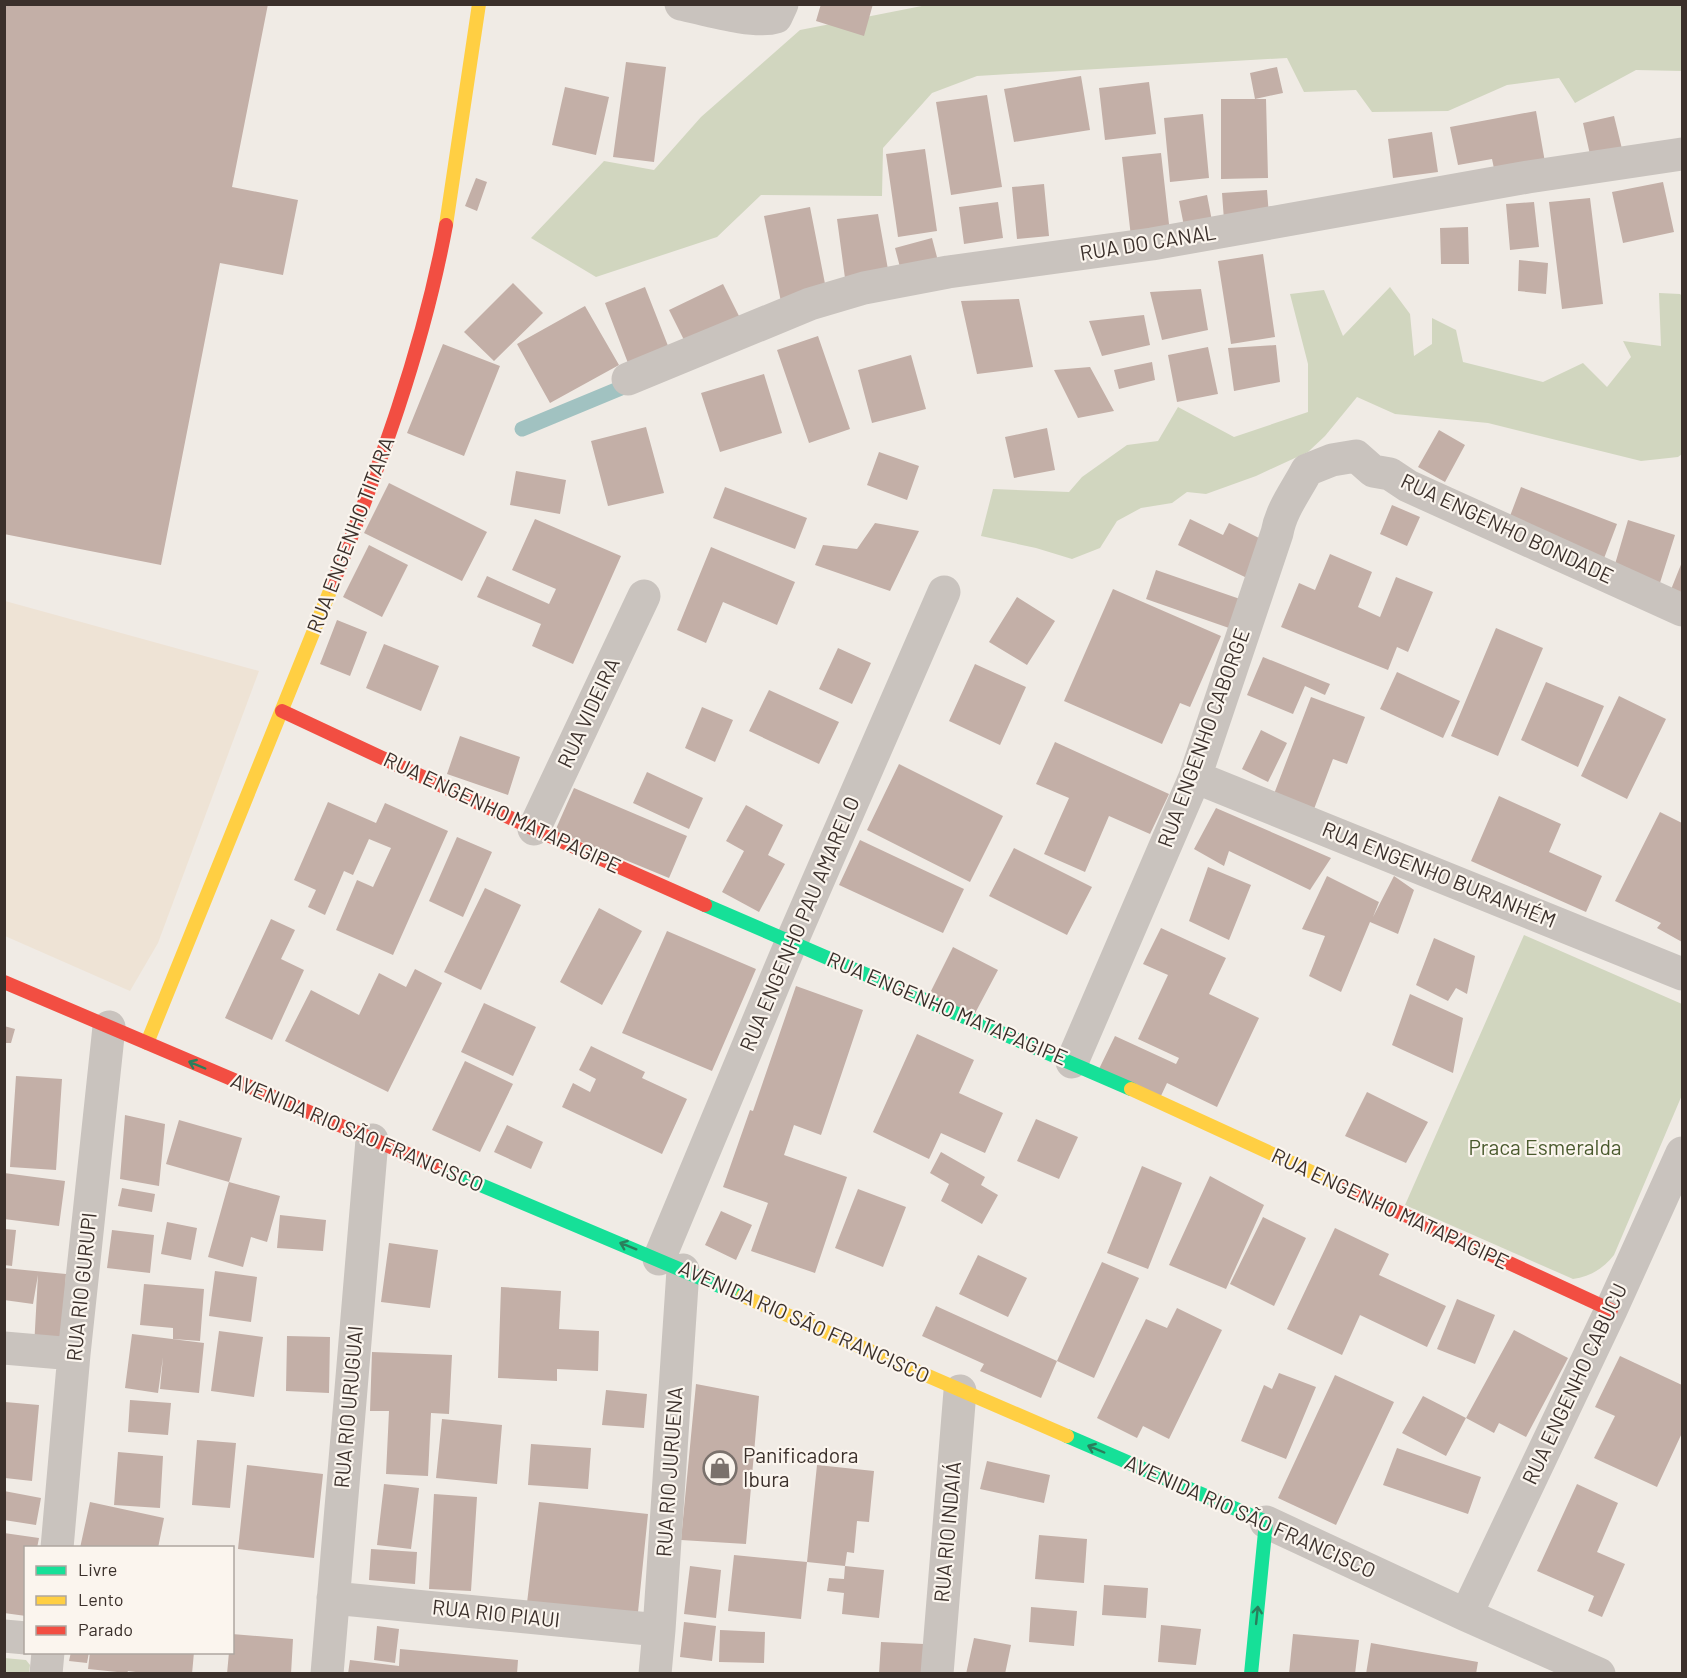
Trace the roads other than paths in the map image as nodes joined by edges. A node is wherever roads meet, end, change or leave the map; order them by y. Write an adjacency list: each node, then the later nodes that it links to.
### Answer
1 (479, 4): 10 (street, RUA ENGENHO TITARA)
2 (681, 4): 3 (street)
3 (779, 11)
4 (1683, 154): 5 (street, RUA DO CANAL)
5 (628, 379)
6 (1332, 460): 9 (street, RUA ENGENHO BONDADE); 11 (street, RUA ENGENHO CABORGE)
7 (945, 592): 13 (street, RUA ENGENHO PAU AMARELO)
8 (644, 596): 12 (street, RUA VIDEIRA)
9 (1683, 610)
10 (282, 711): 12 (street, RUA ENGENHO MATAPAGIPE); 17 (street, RUA ENGENHO TITARA)
11 (1195, 777): 14 (street, RUA ENGENHO BURANHÉM); 18 (street, RUA ENGENHO CABORGE)
12 (534, 829): 13 (street, RUA ENGENHO MATAPAGIPE)
13 (791, 943): 18 (street, RUA ENGENHO MATAPAGIPE); 21 (street, RUA ENGENHO PAU AMARELO)
14 (1683, 974)
15 (4, 982): 16 (street, AVENIDA RIO SÃO FRANCISCO)
16 (109, 1027): 17 (street, AVENIDA RIO SÃO FRANCISCO); 24 (street, RUA RIO GURUPI)
17 (147, 1043): 19 (street, AVENIDA RIO SÃO FRANCISCO, one-way to 17)
18 (1072, 1062): 22 (street, RUA ENGENHO MATAPAGIPE)
19 (372, 1140): 21 (street, AVENIDA RIO SÃO FRANCISCO, one-way to 19); 28 (street, RUA RIO URUGUAI)
20 (1683, 1153): 22 (street, RUA ENGENHO CABUCU)
21 (671, 1264): 25 (street, AVENIDA RIO SÃO FRANCISCO); 30 (street, RUA RIO JURUENA)
22 (1611, 1310): 29 (street, RUA ENGENHO CABUCU)
23 (4, 1348): 24 (street)
24 (74, 1354): 27 (street, RUA RIO GURUPI)
25 (960, 1390): 26 (street, AVENIDA RIO SÃO FRANCISCO, one-way to 25); 38 (street, RUA RIO INDAIÁ)
26 (1266, 1522): 29 (street, AVENIDA RIO SÃO FRANCISCO); 39 (street, one-way to 26)
27 (57, 1546)
28 (333, 1598): 30 (street, RUA RIO PIAUI); 36 (street, RUA RIO URUGUAI)
29 (1466, 1615): 34 (street, AVENIDA RIO SÃO FRANCISCO)
30 (660, 1630): 37 (street, RUA RIO JURUENA)
31 (4, 1636): 32 (street)
32 (24, 1638)
33 (48, 1654): 35 (street)
34 (1544, 1662): 40 (street, AVENIDA RIO SÃO FRANCISCO)
35 (46, 1674)
36 (327, 1674)
37 (655, 1674)
38 (937, 1674)
39 (1251, 1674)
40 (1599, 1674)

